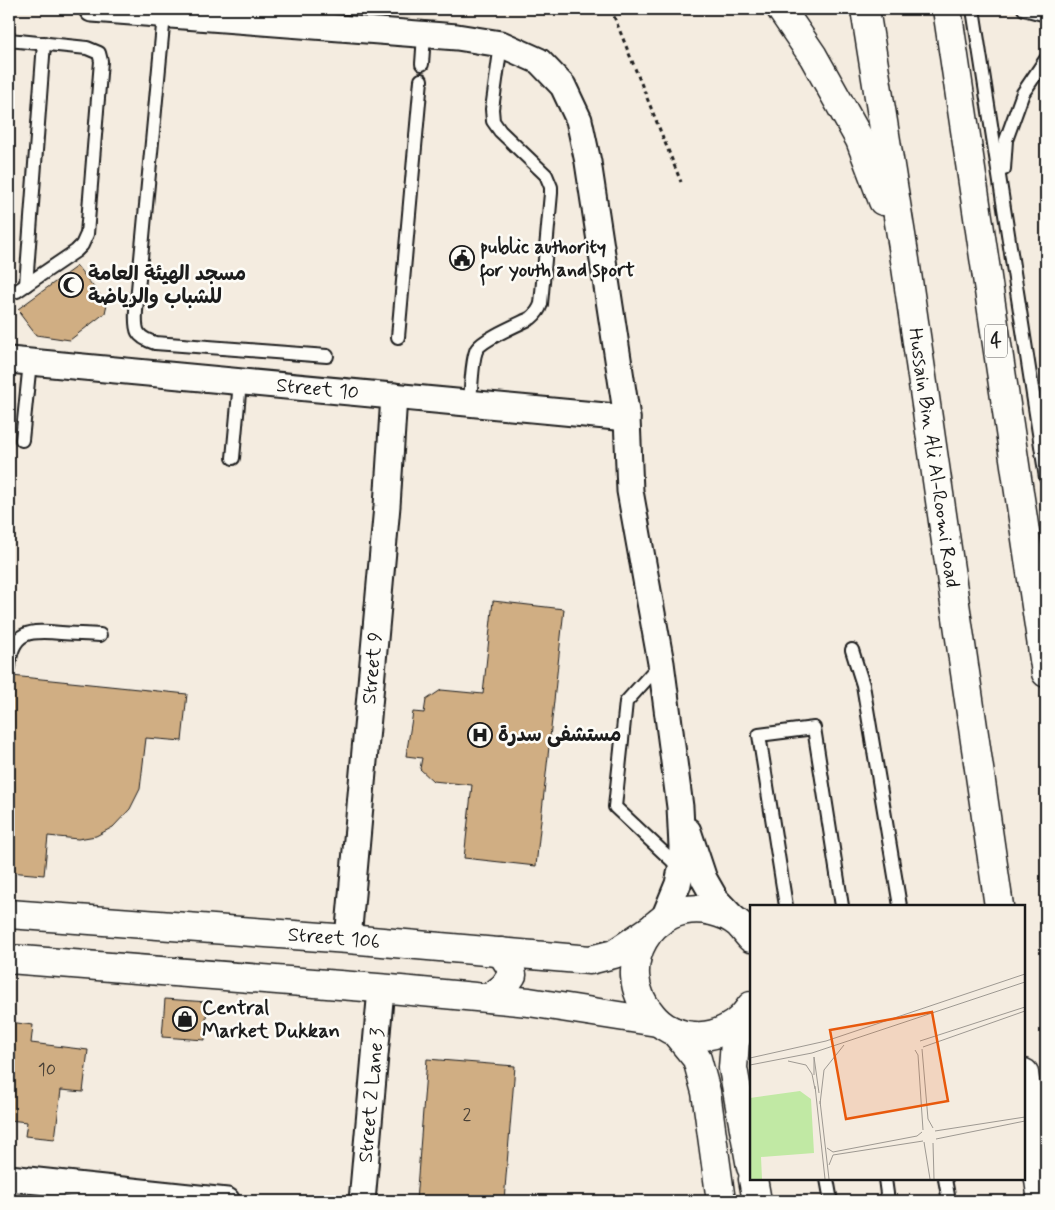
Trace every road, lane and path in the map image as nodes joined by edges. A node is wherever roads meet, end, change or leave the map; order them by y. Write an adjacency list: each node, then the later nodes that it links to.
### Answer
1 (92, 9): 8 (street)
2 (611, 9): 17 (path)
3 (781, 9): 19 (main road)
4 (865, 9): 19 (main road, Hussain Bin Ali Al-Roomi Road)
5 (947, 9): 36 (main road, 4)
6 (973, 9): 18 (lane)
7 (1024, 9): 9 (lane)
8 (164, 12): 10 (street); 23 (lane)
9 (1046, 15)
10 (424, 35): 13 (street); 15 (lane)
11 (9, 40): 12 (lane)
12 (44, 43): 20 (lane); 20 (lane)
13 (502, 44): 27 (lane); 28 (street)
14 (1046, 59): 18 (lane)
15 (422, 64)
16 (421, 80): 22 (lane)
17 (681, 182)
18 (1003, 194): 31 (lane)
19 (905, 260): 42 (main road, Hussain Bin Ali Al-Roomi Road)
20 (26, 284): 21 (lane)
21 (9, 293)
22 (398, 337)
23 (327, 356)
24 (20, 361): 25 (street, Street 10); 29 (lane)
25 (240, 382): 26 (street, Street 10); 30 (lane)
26 (394, 396): 27 (street, Street 10); 46 (street, Street 9)
27 (470, 403): 28 (street, Street 10)
28 (627, 418): 34 (street)
29 (22, 440)
30 (233, 458)
31 (1046, 478)
32 (100, 635): 35 (lane)
33 (852, 650): 41 (lane)
34 (661, 663): 37 (street); 38 (lane)
35 (9, 667)
36 (1046, 673)
37 (680, 806): 38 (street); 45 (street)
38 (681, 870): 44 (street)
39 (786, 905): 40 (lane)
40 (842, 905)
41 (900, 905)
42 (999, 905)
43 (9, 914): 46 (main road, Street 106)
44 (658, 923): 45 (main road, Street 106); 47 (main road, Street 106); 52 (main road)
45 (745, 931)
46 (348, 939): 47 (main road, Street 106)
47 (501, 952): 50 (main road)
48 (9, 958): 49 (main road)
49 (381, 988): 50 (main road); 61 (street, Street 2 Lane 3)
50 (490, 998): 52 (main road)
51 (749, 1009): 52 (main road); 54 (main road)
52 (666, 1027): 62 (main road)
53 (1025, 1080): 67 (main road)
54 (750, 1162)
55 (9, 1178): 60 (street)
56 (753, 1180): 63 (main road)
57 (827, 1180): 64 (lane)
58 (885, 1180): 65 (lane)
59 (946, 1180): 66 (lane)
60 (227, 1201)
61 (362, 1201)
62 (721, 1201)
63 (757, 1201)
64 (831, 1201)
65 (888, 1201)
66 (949, 1201)
67 (1042, 1201)

